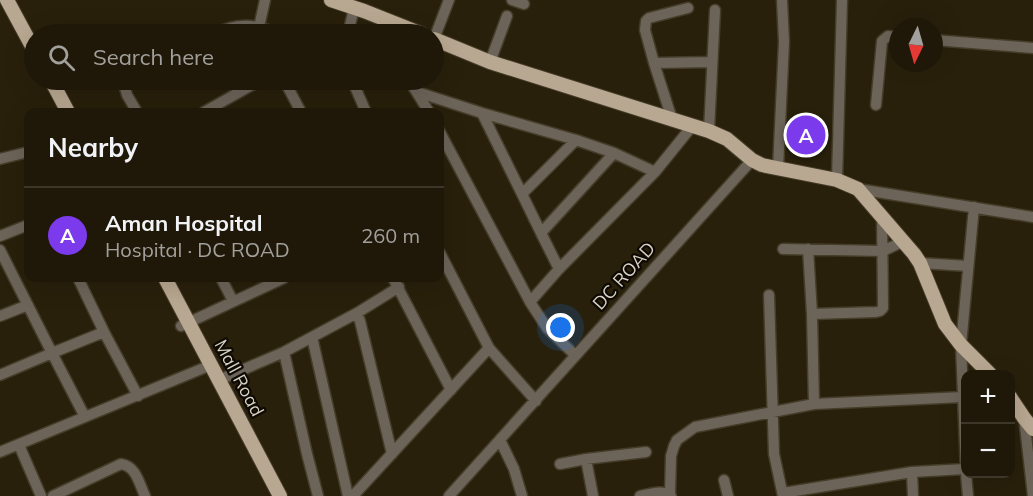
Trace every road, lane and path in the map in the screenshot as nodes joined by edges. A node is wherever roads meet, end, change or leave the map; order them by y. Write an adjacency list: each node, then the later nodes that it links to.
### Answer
1 (8, 0): 19 (main road)
2 (17, 0): 14 (main road)
3 (265, 0): 15 (street)
4 (333, 0): 10 (main road)
5 (449, 0): 18 (street)
6 (512, 0): 9 (street)
7 (783, 0): 52 (street)
8 (842, 0): 54 (street)
9 (524, 4)
10 (362, 6): 16 (street); 17 (main road)
11 (688, 8): 26 (street)
12 (715, 10): 25 (street)
13 (507, 16): 24 (street)
14 (30, 24)
15 (260, 24)
16 (353, 24)
17 (401, 24)
18 (440, 24)
19 (24, 31)
20 (889, 36): 34 (street)
21 (943, 41): 23 (street)
22 (444, 43): 24 (main road)
23 (1033, 48)
24 (490, 62): 43 (main road)
25 (712, 62): 26 (street); 45 (street)
26 (654, 63): 43 (street)
27 (57, 90): 36 (main road)
28 (66, 90): 37 (main road)
29 (125, 90): 38 (street)
30 (248, 90): 35 (street)
31 (289, 90): 39 (street)
32 (356, 90): 40 (street)
33 (417, 92): 41 (street); 42 (street)
34 (876, 105)
35 (226, 107)
36 (67, 108)
37 (76, 108)
38 (135, 108)
39 (299, 108)
40 (364, 108)
41 (427, 108)
42 (482, 113): 47 (street); 56 (street)
43 (672, 119): 44 (main road)
44 (693, 125): 45 (main road); 53 (street)
45 (709, 130): 51 (main road)
46 (444, 140): 80 (street)
47 (576, 140): 48 (street); 56 (street)
48 (614, 153): 53 (street); 61 (street)
49 (24, 154): 50 (street)
50 (0, 159)
51 (752, 160): 52 (main road); 92 (street, DC ROAD)
52 (777, 168): 54 (main road)
53 (655, 172): 71 (street)
54 (837, 180): 55 (main road)
55 (858, 189): 57 (street); 58 (main road)
56 (522, 194): 61 (street)
57 (974, 207): 59 (street); 70 (street)
58 (882, 217): 63 (main road); 67 (street)
59 (1033, 217)
60 (24, 227): 62 (street)
61 (541, 233): 71 (street)
62 (0, 236)
63 (904, 241): 67 (street); 69 (main road)
64 (783, 249): 65 (street)
65 (808, 249): 67 (street); 83 (street)
66 (0, 250): 81 (street)
67 (883, 250): 83 (street)
68 (444, 261): 89 (street)
69 (920, 263): 70 (street); 88 (main road)
70 (968, 266): 88 (street)
71 (559, 269): 80 (street)
72 (80, 282): 86 (street)
73 (158, 282): 85 (main road, Mall Road)
74 (167, 282): 85 (main road, Mall Road)
75 (223, 282): 79 (street)
76 (276, 282): 79 (street)
77 (396, 282): 82 (street); 98 (street)
78 (769, 295): 104 (street)
79 (233, 302): 85 (street)
80 (530, 302): 92 (street)
81 (28, 305): 84 (street); 91 (street)
82 (357, 313): 87 (street); 111 (street)
83 (812, 314): 103 (street)
84 (0, 316)
85 (185, 325): 93 (main road, Mall Road)
86 (104, 332): 91 (street); 99 (street)
87 (312, 337): 90 (street); 126 (street)
88 (961, 345): 94 (street); 95 (main road)
89 (489, 348): 98 (street); 101 (street)
90 (284, 352): 97 (street); 125 (street)
91 (52, 353): 96 (street); 105 (street)
92 (575, 355): 101 (street, DC ROAD)
93 (207, 367): 97 (main road, Mall Road); 99 (street); 123 (main road, Mall Road)
94 (962, 370)
95 (985, 370)
96 (0, 375)
97 (219, 380): 124 (main road, Mall Road)
98 (451, 390): 111 (street)
99 (138, 396): 105 (street)
100 (961, 397): 103 (street)
101 (536, 401): 107 (street, DC ROAD)
102 (1015, 403): 106 (main road)
103 (814, 404): 104 (street)
104 (772, 411): 118 (street); 119 (street)
105 (85, 417): 108 (street)
106 (1028, 424): 134 (street)
107 (500, 440): 127 (street, DC ROAD); 128 (street)
108 (19, 445): 109 (street); 120 (street)
109 (0, 452)
110 (645, 452): 112 (street)
111 (392, 454): 126 (street)
112 (586, 459): 113 (street); 129 (street)
113 (560, 464)
114 (912, 472): 115 (street); 118 (street); 132 (street)
115 (961, 472)
116 (966, 478): 133 (street)
117 (724, 480): 131 (street)
118 (783, 494)
119 (670, 495): 130 (street)
120 (41, 496)
121 (53, 496): 122 (street)
122 (145, 496)
123 (270, 496)
124 (280, 496)
125 (318, 496)
126 (351, 496)
127 (449, 496)
128 (522, 496)
129 (593, 496)
130 (640, 496)
131 (728, 496)
132 (913, 496)
133 (968, 496)
134 (1033, 496)

